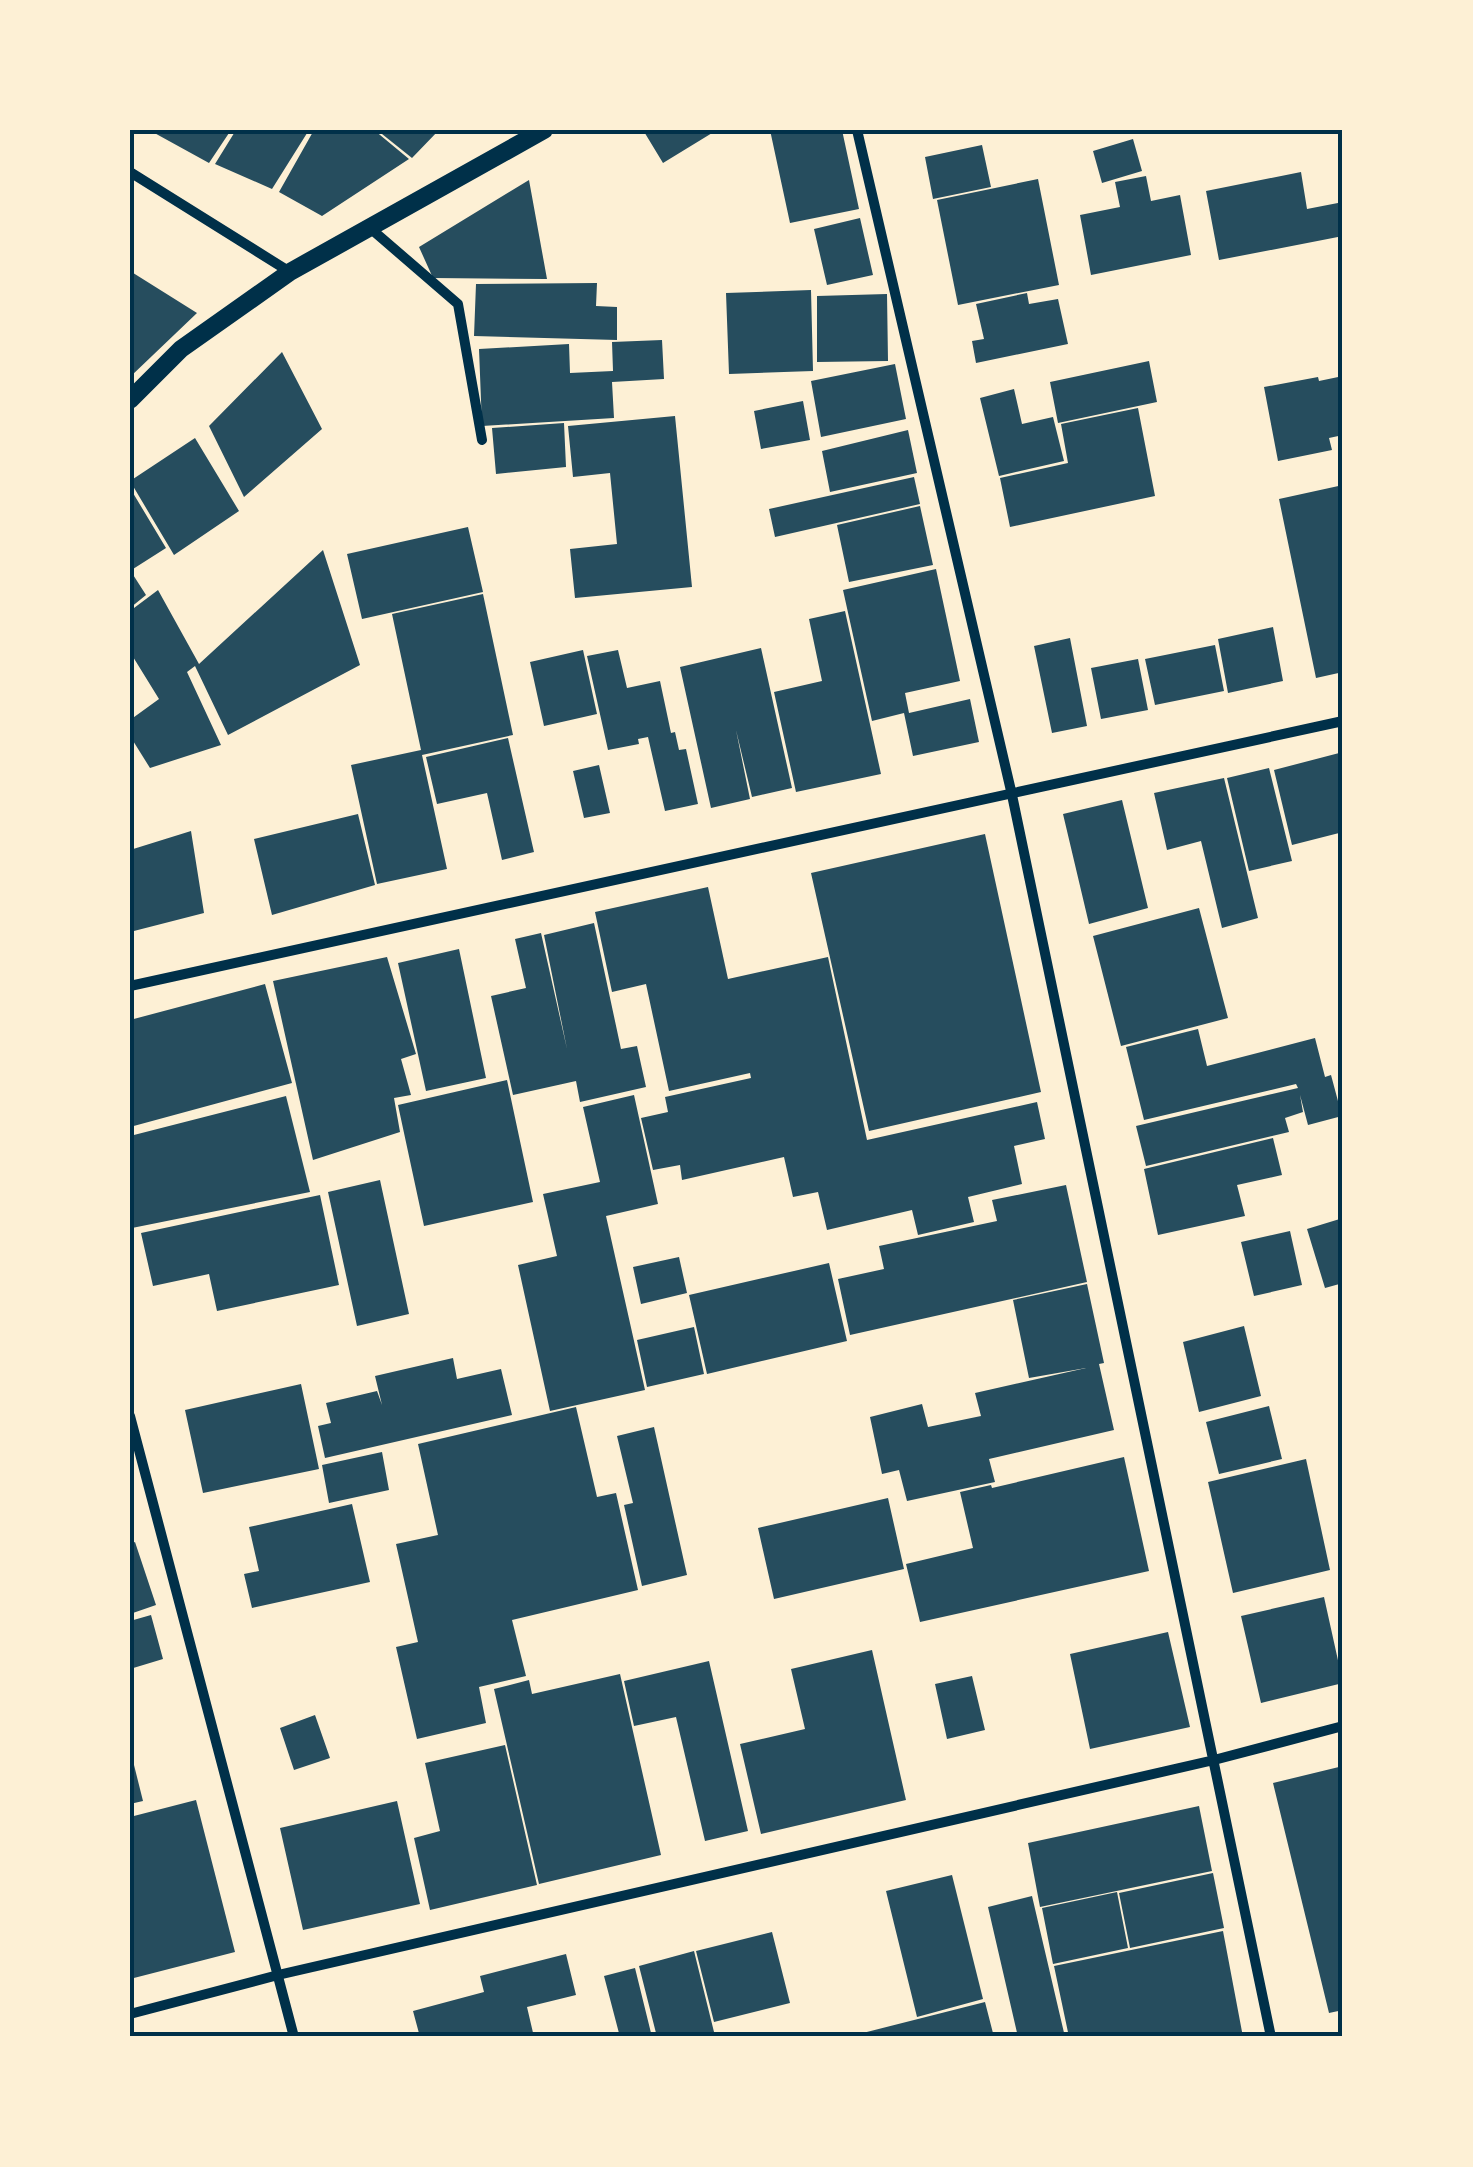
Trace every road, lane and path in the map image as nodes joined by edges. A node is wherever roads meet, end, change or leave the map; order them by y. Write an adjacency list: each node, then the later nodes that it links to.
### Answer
1 (544, 130): 4 (street)
2 (857, 130): 9 (street)
3 (130, 172): 5 (street)
4 (370, 228): 5 (street); 7 (street)
5 (290, 272): 6 (street)
6 (130, 400)
7 (482, 440)
8 (1343, 721): 9 (street)
9 (1012, 795): 10 (street); 13 (street)
10 (130, 986)
11 (130, 1416): 14 (street)
12 (1343, 1726): 13 (street)
13 (1214, 1760): 14 (street); 17 (street)
14 (278, 1976): 15 (street); 16 (street)
15 (130, 2014)
16 (294, 2037)
17 (1270, 2037)

